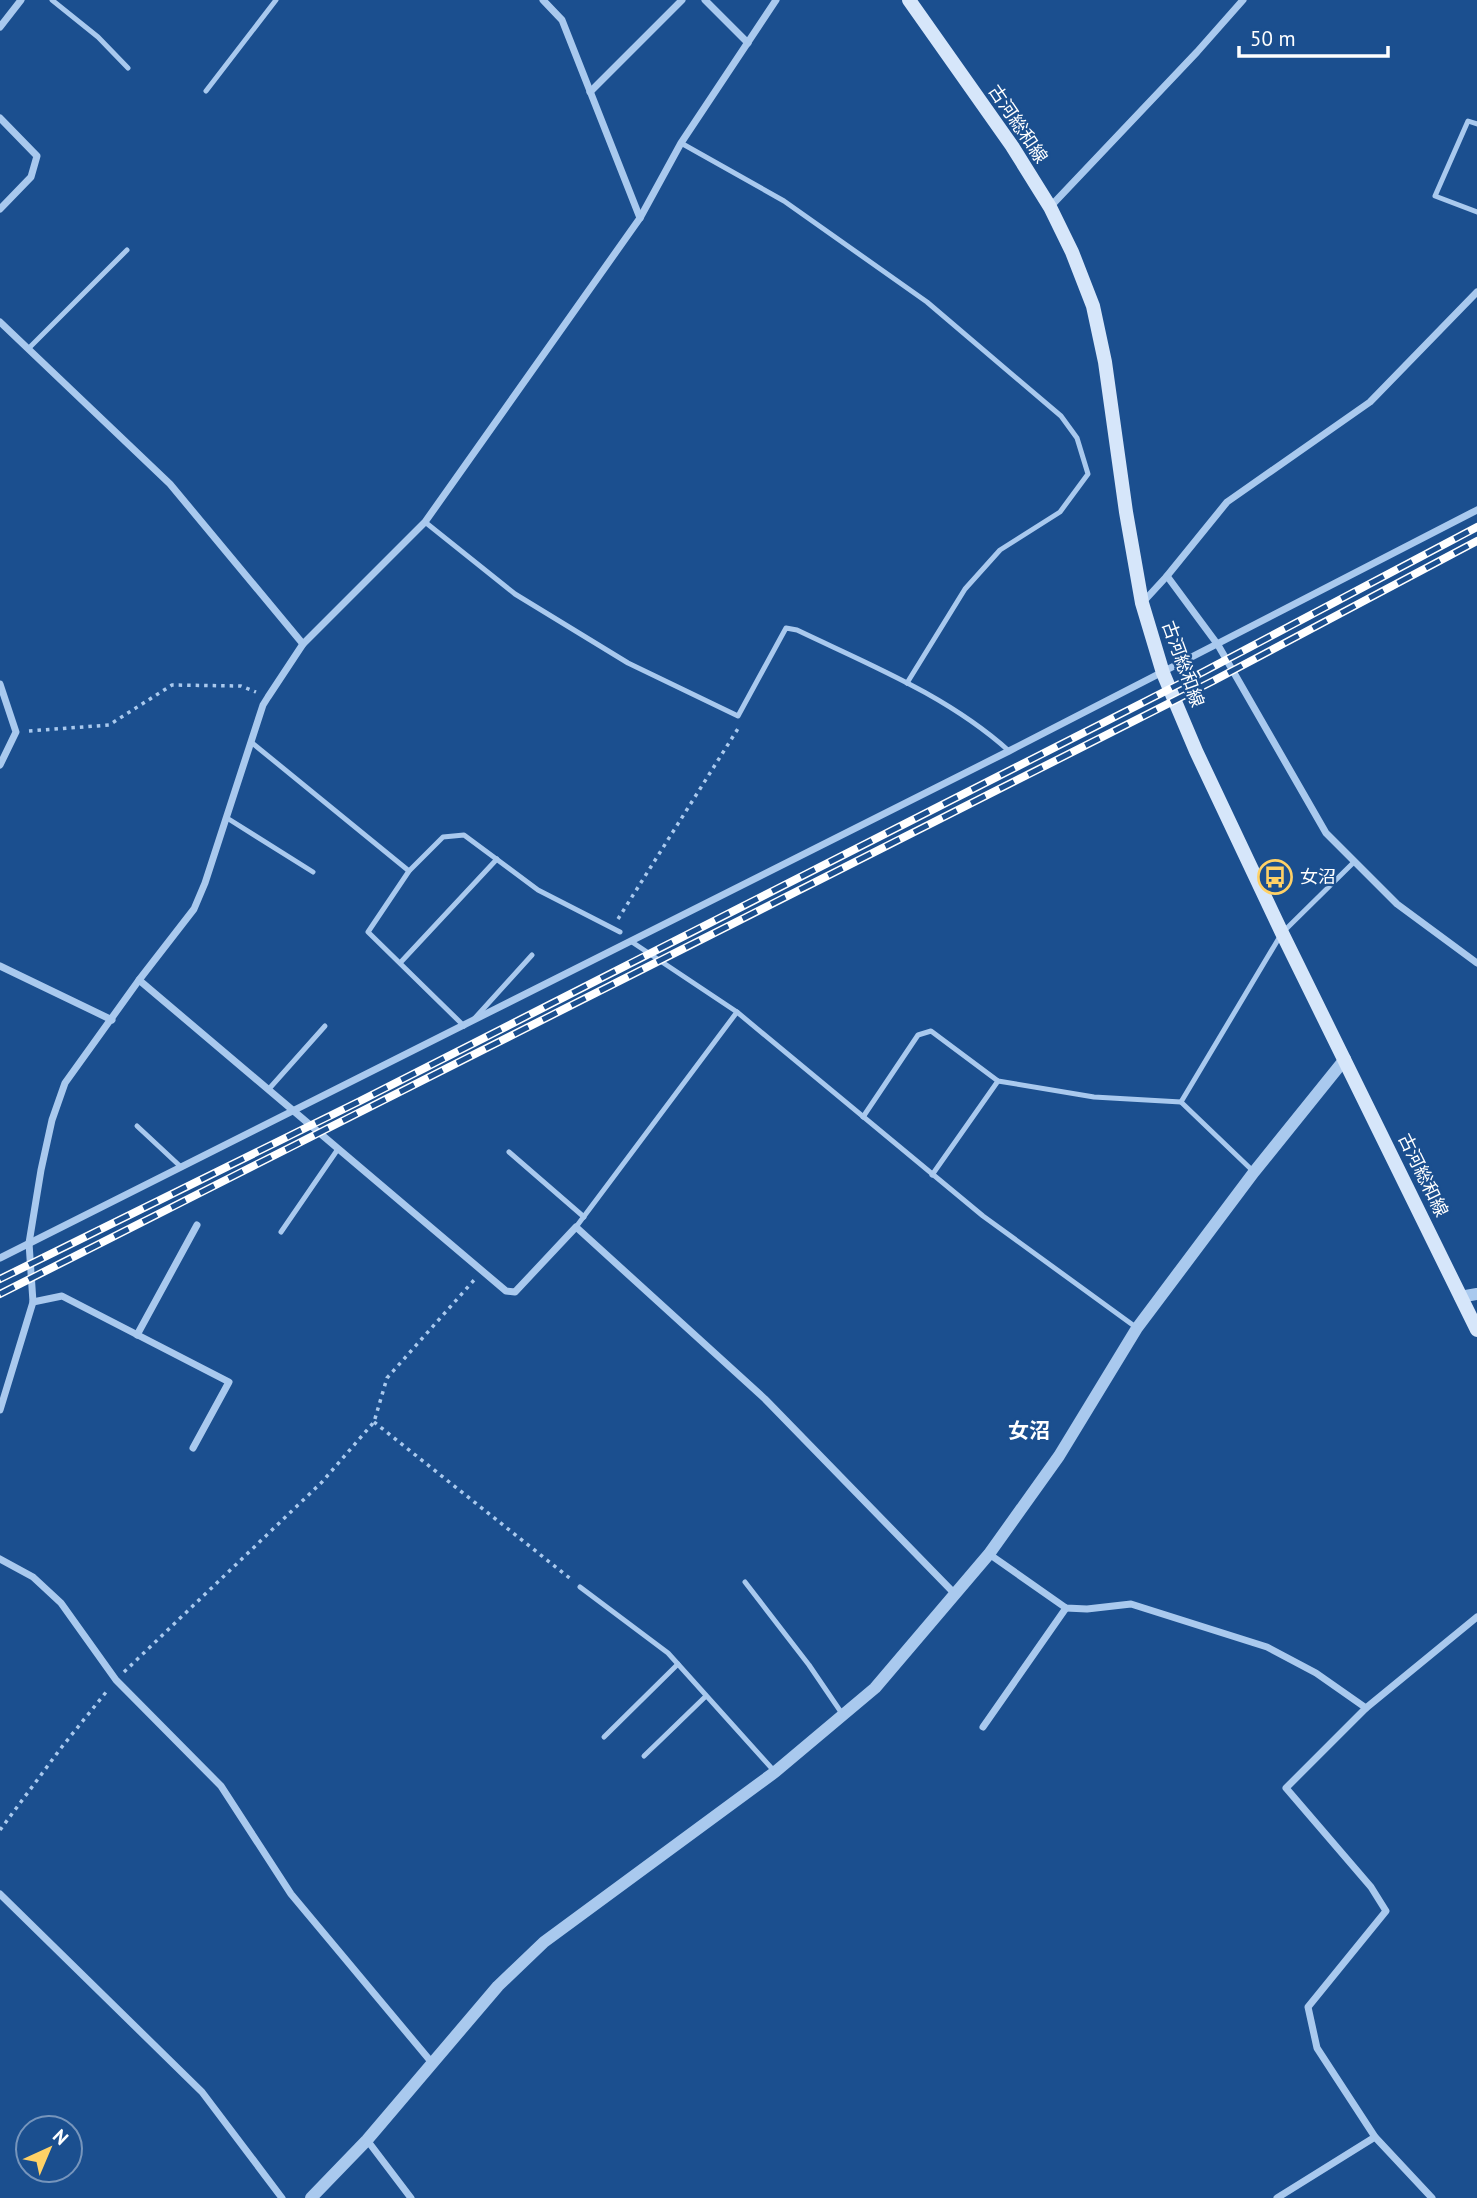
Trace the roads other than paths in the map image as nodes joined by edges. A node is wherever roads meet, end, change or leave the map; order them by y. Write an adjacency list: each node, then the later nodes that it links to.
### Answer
1 (21, 0): 10 (street)
2 (52, 0): 12 (lane)
3 (276, 0): 13 (lane)
4 (543, 0): 14 (street)
5 (682, 0): 14 (street)
6 (705, 0): 11 (street)
7 (776, 0): 11 (street)
8 (909, 0): 18 (main road, 古河総和線)
9 (1243, 0): 18 (street)
10 (0, 27)
11 (748, 43): 17 (street)
12 (128, 68)
13 (206, 91)
14 (590, 92): 21 (street)
15 (0, 118): 19 (street)
16 (1477, 124): 20 (lane)
17 (681, 143): 21 (street); 33 (lane)
18 (1050, 207): 29 (main road, 古河総和線)
19 (0, 209)
20 (1477, 212)
21 (640, 218): 27 (street)
22 (127, 250): 25 (lane)
23 (1477, 292): 28 (street)
24 (0, 322): 25 (street)
25 (28, 349): 30 (street)
26 (1477, 510): 31 (street)
27 (425, 522): 30 (street); 33 (lane)
28 (1167, 576): 29 (street); 31 (street)
29 (1142, 603): 32 (main road, 古河総和線)
30 (303, 644): 35 (street)
31 (1218, 645): 32 (street); 40 (street)
32 (1163, 673): 36 (street); 44 (main road, 古河総和線)
33 (907, 683): 36 (lane)
34 (0, 684): 37 (street)
35 (251, 742): 38 (street); 41 (lane)
36 (1009, 751): 45 (street)
37 (0, 765)
38 (226, 818): 42 (lane); 50 (street)
39 (497, 859): 41 (lane); 43 (lane); 47 (lane)
40 (1354, 862): 44 (lane); 48 (street)
41 (409, 871): 47 (lane)
42 (313, 872)
43 (620, 932)
44 (1282, 933): 55 (main road, 古河総和線); 58 (lane)
45 (632, 942): 51 (lane); 53 (street)
46 (533, 955): 53 (lane)
47 (400, 963): 53 (lane)
48 (1477, 963)
49 (0, 966): 52 (street)
50 (139, 980): 52 (street); 57 (street)
51 (737, 1012): 60 (lane); 67 (lane)
52 (112, 1020): 71 (street)
53 (467, 1024): 59 (street)
54 (325, 1026): 57 (lane)
55 (1345, 1059): 65 (street); 74 (main road, 古河総和線)
56 (998, 1081): 58 (lane); 60 (lane); 66 (lane)
57 (268, 1090): 59 (street)
58 (1181, 1102): 65 (lane)
59 (293, 1111): 62 (street); 64 (street)
60 (863, 1117): 66 (lane)
61 (137, 1126): 64 (lane)
62 (338, 1149): 69 (street); 70 (lane)
63 (509, 1152): 67 (lane)
64 (181, 1167): 71 (street)
65 (1254, 1172): 76 (street)
66 (932, 1175): 76 (lane)
67 (583, 1217): 69 (lane)
68 (197, 1225): 78 (street)
69 (576, 1227): 85 (street)
70 (281, 1232)
71 (29, 1243): 72 (street); 75 (street)
72 (0, 1258)
73 (1477, 1294): 74 (street)
74 (1460, 1297): 77 (main road, 古河総和線)
75 (33, 1302): 78 (street); 79 (street)
76 (1137, 1328): 81 (street)
77 (1477, 1331)
78 (137, 1335): 80 (street)
79 (0, 1410)
80 (193, 1448)
81 (989, 1554): 85 (street); 86 (street)
82 (0, 1559): 97 (street)
83 (745, 1582): 91 (lane)
84 (580, 1587): 88 (lane)
85 (954, 1593): 91 (street)
86 (1066, 1608): 90 (street); 92 (street)
87 (1477, 1617): 90 (street)
88 (678, 1664): 89 (lane); 93 (lane)
89 (706, 1696): 94 (lane); 95 (lane)
90 (1366, 1708): 98 (street)
91 (843, 1715): 95 (street)
92 (983, 1727)
93 (604, 1737)
94 (644, 1756)
95 (775, 1772): 97 (street)
96 (0, 1894): 100 (street)
97 (433, 2064): 99 (street)
98 (1375, 2137): 103 (street); 104 (street)
99 (366, 2140): 101 (street); 102 (street)
100 (282, 2198)
101 (311, 2198)
102 (411, 2198)
103 (1277, 2198)
104 (1432, 2198)

